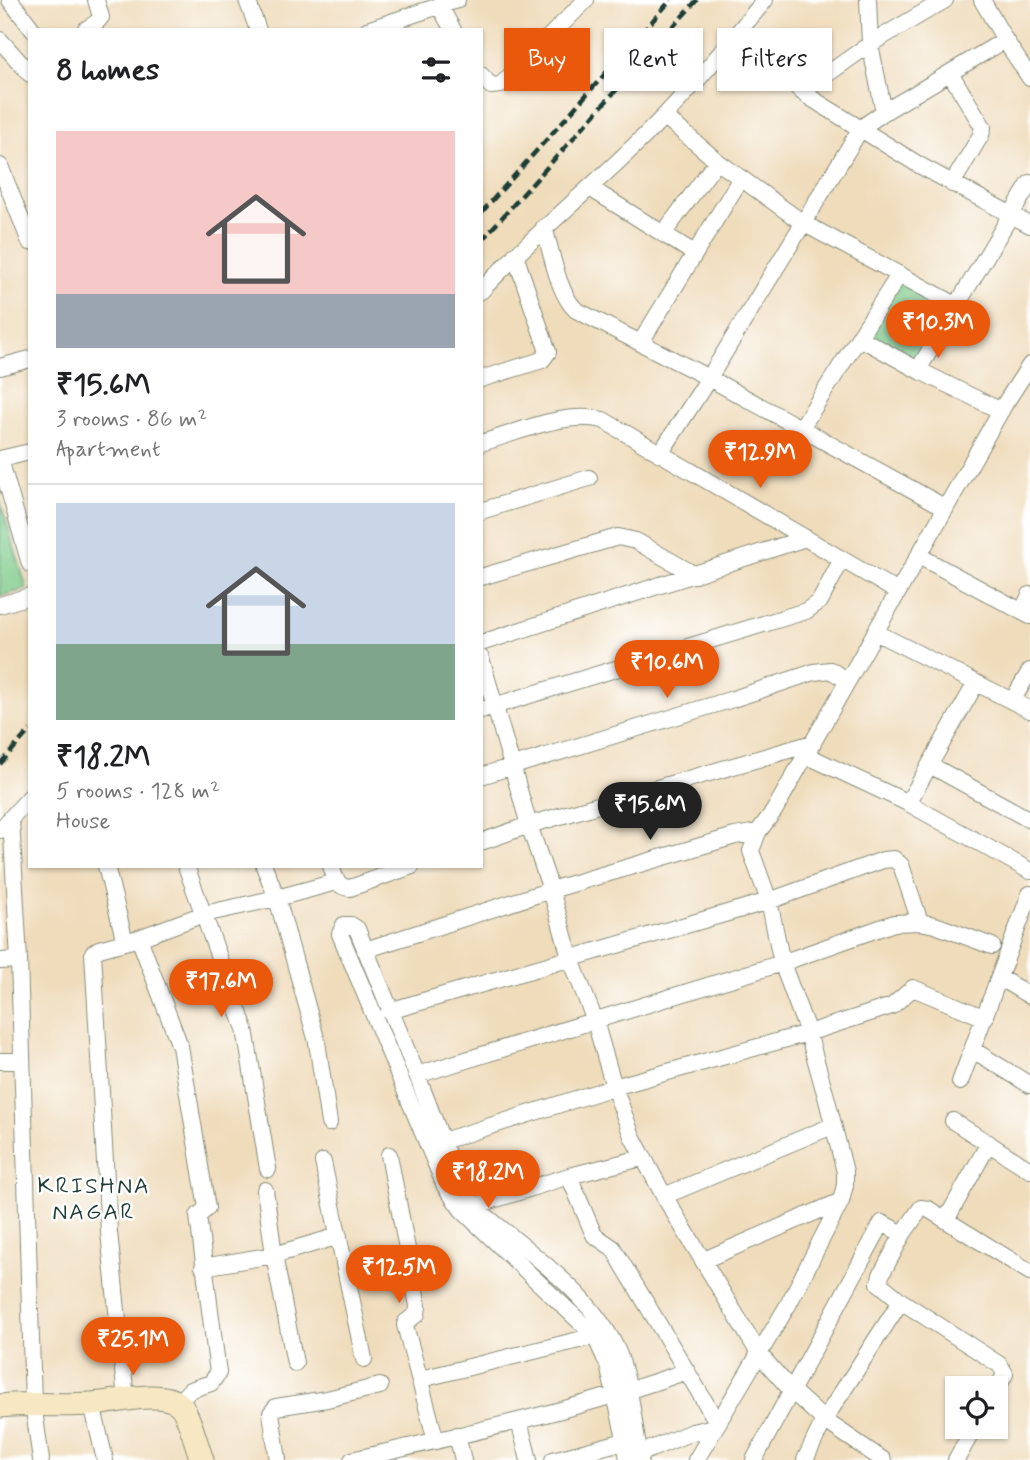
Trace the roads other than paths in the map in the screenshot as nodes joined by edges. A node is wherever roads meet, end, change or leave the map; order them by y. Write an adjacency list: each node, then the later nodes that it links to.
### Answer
1 (10, 0): 11 (street)
2 (96, 0): 12 (street)
3 (247, 0): 13 (street)
4 (457, 0): 10 (street)
5 (586, 0): 23 (street)
6 (765, 0): 16 (street)
7 (868, 0): 19 (street)
8 (945, 0): 19 (street)
9 (982, 0): 18 (street)
10 (433, 4): 14 (street); 15 (street)
11 (31, 28)
12 (88, 28)
13 (257, 28)
14 (372, 28)
15 (451, 28)
16 (742, 28)
17 (0, 40): 21 (street)
18 (1005, 40): 22 (street); 24 (street)
19 (870, 44): 25 (street); 26 (street)
20 (717, 56): 27 (street)
21 (28, 72)
22 (950, 73): 26 (street); 33 (street)
23 (483, 77)
24 (1030, 78)
25 (802, 92): 28 (street)
26 (884, 112): 28 (street)
27 (664, 116): 29 (street); 34 (street)
28 (861, 128): 33 (street); 36 (street)
29 (716, 161): 31 (street); 39 (street)
30 (0, 166): 40 (street)
31 (741, 178): 36 (street); 41 (street)
32 (1030, 183): 35 (street)
33 (952, 184): 35 (street)
34 (590, 188): 38 (street); 39 (street)
35 (1012, 214): 37 (street); 45 (street)
36 (803, 223): 43 (street); 53 (street)
37 (1030, 225)
38 (544, 227): 42 (street); 47 (street)
39 (663, 234): 41 (street)
40 (28, 237)
41 (694, 253): 47 (street)
42 (515, 255): 44 (street); 52 (street)
43 (899, 275): 45 (street); 46 (street)
44 (483, 289)
45 (956, 305): 50 (street)
46 (860, 338): 50 (street); 55 (street)
47 (641, 342): 53 (street)
48 (28, 360): 49 (street)
49 (0, 367)
50 (918, 370): 54 (street)
51 (1027, 375): 54 (street)
52 (483, 378)
53 (709, 378): 55 (street); 58 (street)
54 (1001, 411): 60 (street)
55 (801, 428): 60 (street)
56 (483, 442): 58 (street)
57 (28, 452): 64 (street)
58 (660, 454): 62 (street)
59 (589, 478): 61 (street)
60 (946, 508): 63 (street)
61 (483, 510)
62 (806, 538): 65 (street); 66 (street)
63 (919, 556): 68 (street); 72 (street)
64 (28, 557)
65 (841, 561): 68 (street); 80 (street)
66 (695, 575): 67 (street); 74 (street)
67 (483, 576)
68 (898, 592): 73 (street)
69 (1030, 595): 72 (street)
70 (28, 597): 71 (street)
71 (0, 605)
72 (1026, 614)
73 (876, 632): 77 (street); 78 (street)
74 (483, 642)
75 (1030, 671): 79 (street)
76 (483, 672): 80 (street)
77 (847, 680): 82 (street); 84 (street)
78 (976, 683): 79 (street); 83 (street)
79 (1012, 701): 81 (street)
80 (488, 708): 84 (street)
81 (1030, 710)
82 (809, 749): 87 (street); 90 (street); 91 (street)
83 (930, 765): 87 (street); 88 (street)
84 (513, 766): 85 (street); 90 (street)
85 (483, 775)
86 (28, 799): 89 (street)
87 (908, 803): 97 (street)
88 (1030, 820)
89 (6, 824): 100 (street)
90 (529, 825): 92 (street); 99 (street)
91 (758, 832): 99 (street); 103 (street)
92 (483, 841)
93 (107, 868): 107 (street)
94 (187, 868): 104 (street)
95 (265, 868): 102 (street)
96 (406, 868): 98 (street)
97 (1030, 871)
98 (333, 874): 102 (street)
99 (551, 890): 109 (street); 110 (street)
100 (8, 892): 111 (street)
101 (1030, 894): 106 (street)
102 (277, 898): 104 (street); 128 (street)
103 (769, 901): 105 (street); 110 (street); 113 (street)
104 (204, 914): 107 (street); 135 (street)
105 (920, 922): 108 (street); 113 (street)
106 (1025, 926): 114 (street)
107 (132, 940): 147 (street); 160 (street)
108 (992, 946)
109 (365, 950): 116 (street); 150 (street)
110 (570, 957): 116 (street); 118 (street)
111 (19, 960): 112 (street); 122 (street)
112 (0, 961)
113 (782, 963): 118 (street); 119 (street)
114 (1000, 978): 115 (street); 117 (street)
115 (1030, 996)
116 (389, 1011): 123 (street)
117 (985, 1018): 119 (street); 120 (street)
118 (595, 1021): 123 (street); 126 (street)
119 (808, 1033): 126 (street); 129 (street)
120 (973, 1050): 124 (street); 125 (street)
121 (0, 1061): 122 (street)
122 (22, 1061): 161 (street)
123 (417, 1075): 130 (street)
124 (960, 1082)
125 (1030, 1086)
126 (614, 1087): 130 (street); 133 (street)
127 (953, 1121): 131 (street)
128 (329, 1123)
129 (832, 1126): 139 (street); 140 (street)
130 (443, 1142): 141 (street)
131 (989, 1143): 136 (street); 142 (street)
132 (388, 1155): 156 (street)
133 (642, 1158): 137 (street); 139 (street)
134 (323, 1162): 144 (street)
135 (268, 1168)
136 (1030, 1170)
137 (569, 1177): 141 (street); 154 (street)
138 (265, 1190): 145 (street)
139 (664, 1196): 146 (street)
140 (841, 1201): 146 (street); 151 (street)
141 (474, 1206): 150 (street)
142 (946, 1220): 143 (street); 148 (street)
143 (903, 1234): 149 (street); 158 (street)
144 (339, 1236): 145 (street); 152 (street)
145 (274, 1255): 147 (street); 153 (street)
146 (704, 1260): 151 (street)
147 (204, 1267): 162 (street)
148 (1030, 1272)
149 (901, 1301): 155 (street); 165 (street)
150 (601, 1332): 156 (street); 159 (street)
151 (760, 1354): 158 (street); 167 (street)
152 (364, 1359)
153 (295, 1363)
154 (687, 1371): 159 (street); 167 (street)
155 (1004, 1376)
156 (421, 1379): 170 (street)
157 (380, 1386): 176 (street)
158 (791, 1390): 165 (street); 182 (street)
159 (622, 1394): 166 (street); 171 (street); 172 (street)
160 (126, 1399): 162 (street); 163 (street)
161 (33, 1403): 163 (street); 164 (street); 173 (street)
162 (178, 1403): 175 (street)
163 (92, 1404): 174 (street)
164 (0, 1406)
165 (824, 1420): 183 (street); 184 (street)
166 (519, 1421): 168 (street); 179 (street)
167 (716, 1424): 172 (street); 181 (street)
168 (457, 1435): 170 (street); 178 (street)
169 (968, 1439): 185 (street)
170 (436, 1441): 177 (street)
171 (625, 1441): 172 (street); 180 (street)
172 (635, 1458)
173 (41, 1460)
174 (105, 1460)
175 (202, 1460)
176 (278, 1460)
177 (352, 1460)
178 (463, 1460)
179 (529, 1460)
180 (554, 1460)
181 (696, 1460)
182 (754, 1460)
183 (805, 1460)
184 (883, 1460)
185 (956, 1460)

